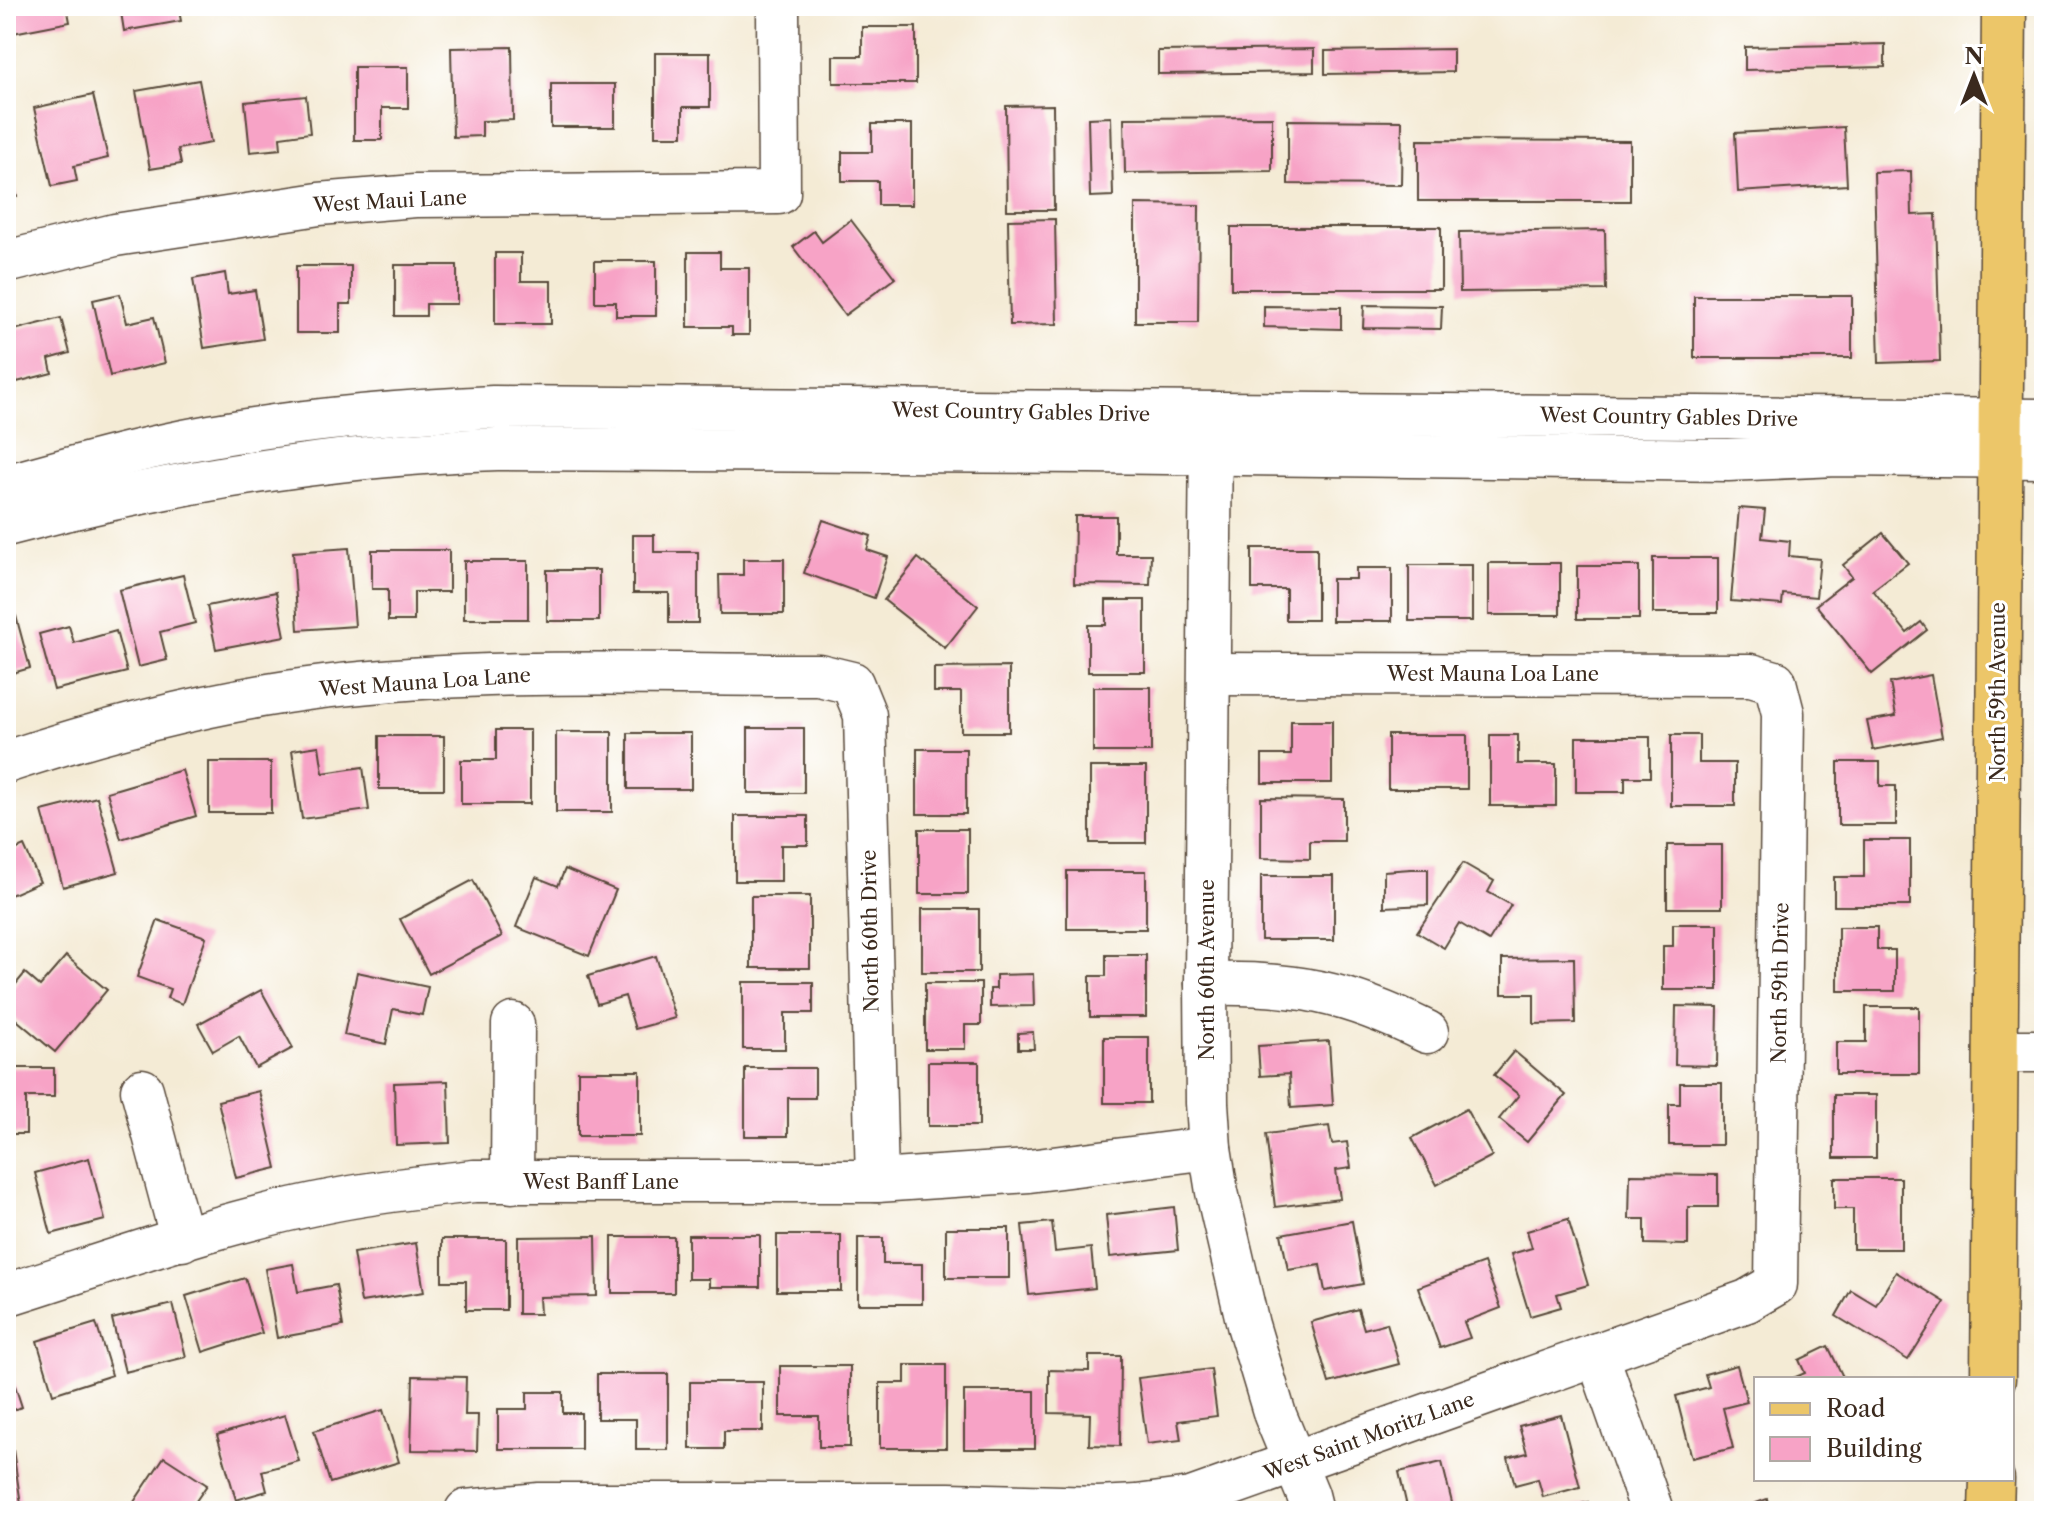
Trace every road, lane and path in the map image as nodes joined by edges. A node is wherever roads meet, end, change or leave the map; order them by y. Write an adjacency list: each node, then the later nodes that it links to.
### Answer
1 (778, 6): 3 (street, West Maui Lane)
2 (2004, 6): 6 (main road, North 59th Avenue)
3 (6, 262)
4 (2044, 420): 6 (street, West Country Gables Drive)
5 (1211, 434): 6 (street, West Country Gables Drive); 8 (street, West Country Gables Drive); 9 (street, West Country Gables Drive); 10 (street, North 60th Avenue)
6 (2001, 438): 7 (street, West Country Gables Drive); 17 (main road, North 59th Avenue)
7 (2044, 457)
8 (6, 486)
9 (6, 525)
10 (1210, 674): 11 (street, West Mauna Loa Lane); 14 (street, North 60th Avenue)
11 (1775, 682): 24 (street, North 59th Drive)
12 (852, 683): 13 (street, West Mauna Loa Lane); 21 (street, North 60th Drive)
13 (6, 762)
14 (1206, 984): 16 (street); 20 (street, North 60th Avenue)
15 (513, 1024): 22 (street)
16 (1427, 1032)
17 (1995, 1051): 18 (street); 27 (main road, North 59th Avenue)
18 (2044, 1051)
19 (142, 1090): 23 (street)
20 (1210, 1148): 21 (street, West Banff Lane); 28 (street, North 60th Avenue)
21 (877, 1181): 22 (street, West Banff Lane)
22 (512, 1182): 23 (street, West Banff Lane)
23 (182, 1240): 25 (street, West Banff Lane)
24 (1776, 1284): 26 (street, West Saint Moritz Lane)
25 (6, 1295)
26 (1597, 1354): 28 (street, West Saint Moritz Lane); 33 (street)
27 (1993, 1377)
28 (1294, 1462): 30 (street, West Saint Moritz Lane); 32 (street, North 60th Avenue)
29 (1992, 1481): 34 (main road)
30 (949, 1507): 31 (street, West Saint Moritz Lane)
31 (466, 1511)
32 (1312, 1511)
33 (1652, 1511)
34 (1991, 1511)

